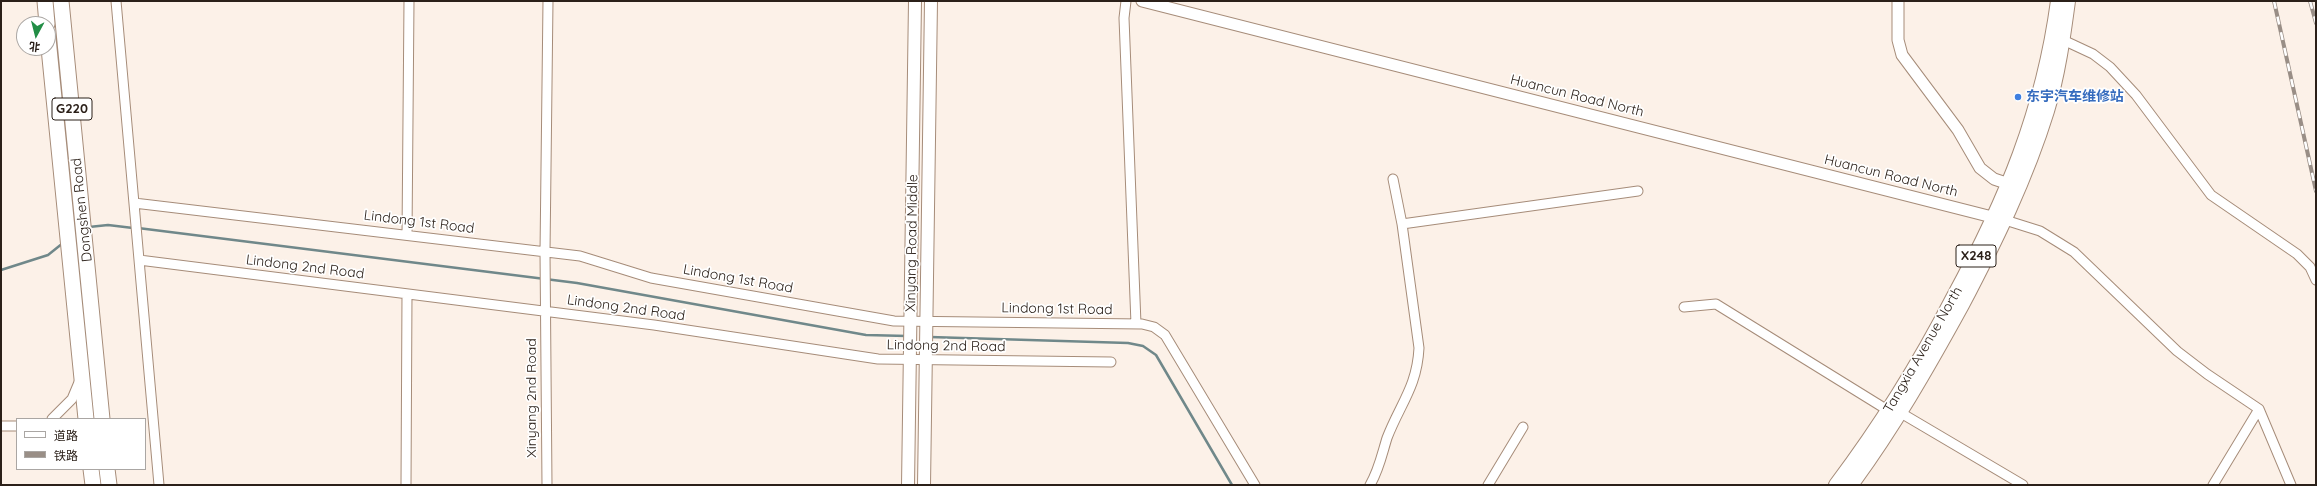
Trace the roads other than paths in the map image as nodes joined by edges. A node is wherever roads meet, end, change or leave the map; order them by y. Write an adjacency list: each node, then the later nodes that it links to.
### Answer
1 (45, 1): 13 (highway)
2 (61, 1): 40 (highway, Dongshen Road / G220)
3 (116, 1): 19 (street)
4 (409, 1): 22 (street)
5 (548, 1): 23 (street, Xinyang 2nd Road)
6 (915, 1): 30 (main road, Xinyang Road Middle)
7 (931, 1): 31 (main road, Xinyang Road Middle)
8 (1126, 1): 29 (street)
9 (1142, 1): 20 (street, Huancun Road North)
10 (1898, 1): 17 (street)
11 (2058, 1): 17 (main road, Tangxia Avenue North / X248)
12 (2068, 1): 14 (main road, Tangxia Avenue North / X248)
13 (46, 16)
14 (2063, 40): 20 (main road, Tangxia Avenue North / X248); 25 (street)
15 (50, 56): 35 (highway, Dongshen Road / G220)
16 (1393, 179): 21 (street)
17 (2010, 184): 20 (main road, Tangxia Avenue North / X248)
18 (1638, 191): 21 (street)
19 (134, 203): 22 (street, Lindong 1st Road); 24 (street)
20 (2000, 219): 36 (street); 37 (main road, Tangxia Avenue North / X248)
21 (1402, 224): 56 (street)
22 (407, 235): 23 (street, Lindong 1st Road)
23 (545, 252): 28 (street, Xinyang 2nd Road); 30 (street, Lindong 1st Road)
24 (139, 260): 26 (street, Lindong 2nd Road); 50 (street)
25 (2316, 280)
26 (407, 294): 28 (street, Lindong 2nd Road); 51 (street)
27 (1684, 307): 37 (street)
28 (546, 312): 32 (street, Lindong 2nd Road); 52 (street, Xinyang 2nd Road)
29 (1136, 324): 31 (street, Lindong 1st Road); 55 (street, Lindong 1st Road)
30 (910, 326): 31 (street, Lindong 1st Road); 32 (main road, Xinyang Road Middle)
31 (926, 326): 33 (main road, Xinyang Road Middle)
32 (910, 355): 33 (street, Lindong 2nd Road); 53 (main road, Xinyang Road Middle)
33 (926, 356): 34 (street, Lindong 2nd Road); 54 (main road, Xinyang Road Middle)
34 (1110, 362)
35 (81, 375): 38 (highway, Dongshen Road / G220); 39 (street)
36 (2259, 409): 61 (street); 62 (street)
37 (1895, 412): 58 (main road, Tangxia Avenue North / X248); 59 (main road, Tangxia Avenue North / X248); 60 (street)
38 (85, 416)
39 (53, 418)
40 (102, 418)
41 (1, 426): 42 (street)
42 (16, 426)
43 (1523, 427): 57 (street)
44 (87, 470): 47 (highway)
45 (91, 470): 48 (highway)
46 (107, 470): 49 (highway)
47 (87, 485)
48 (93, 485)
49 (109, 485)
50 (159, 485)
51 (406, 485)
52 (547, 485)
53 (908, 485)
54 (924, 485)
55 (1255, 485)
56 (1370, 485)
57 (1488, 485)
58 (1836, 485)
59 (1851, 485)
60 (2023, 485)
61 (2213, 485)
62 (2291, 485)

